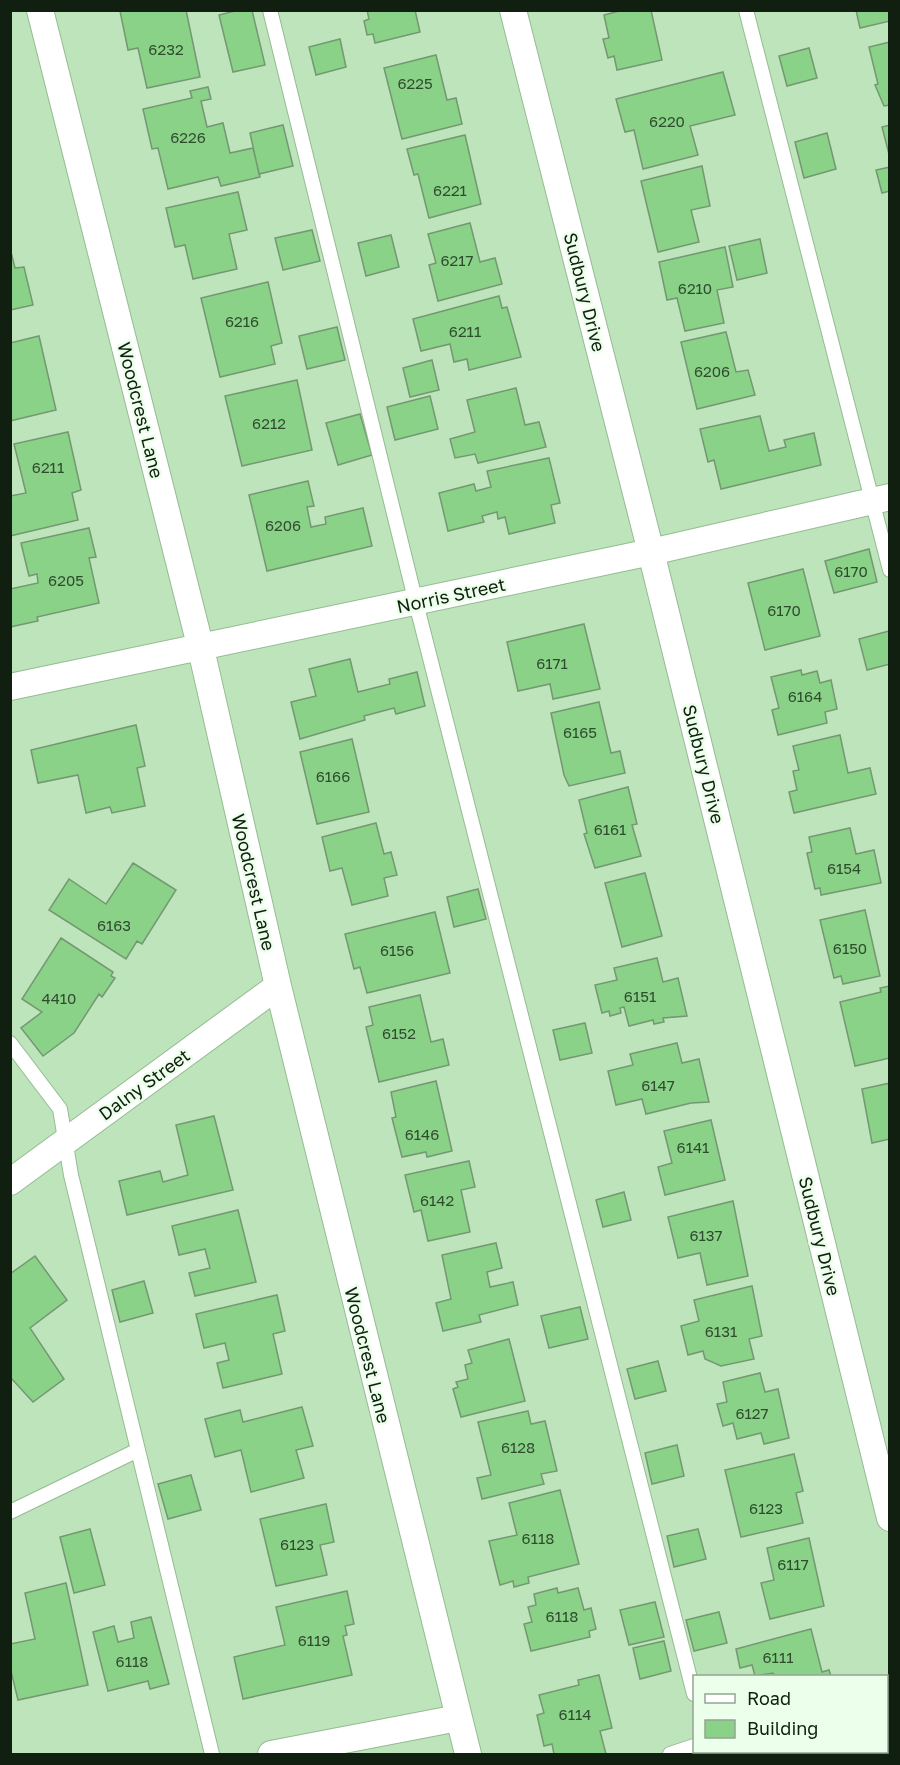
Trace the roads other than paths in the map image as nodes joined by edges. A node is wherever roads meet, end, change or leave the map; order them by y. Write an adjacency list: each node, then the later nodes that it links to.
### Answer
1 (40, 10): 9 (street, Woodcrest Lane)
2 (270, 10): 8 (lane)
3 (513, 10): 6 (street, Sudbury Drive)
4 (746, 10): 5 (lane)
5 (881, 499): 6 (street, Norris Street); 7 (lane)
6 (651, 552): 8 (street, Norris Street); 17 (street, Sudbury Drive)
7 (890, 570)
8 (416, 603): 9 (street, Norris Street); 18 (lane)
9 (201, 649): 10 (street, Norris Street); 11 (street, Woodcrest Lane)
10 (10, 687)
11 (278, 986): 13 (street, Dalny Street); 19 (street, Woodcrest Lane)
12 (10, 1043): 13 (lane)
13 (63, 1143): 14 (street, Dalny Street); 15 (lane)
14 (10, 1182)
15 (136, 1451): 16 (lane); 21 (lane)
16 (10, 1512)
17 (890, 1518)
18 (693, 1690)
19 (458, 1718): 22 (street); 23 (street, Woodcrest Lane)
20 (693, 1746): 24 (lane)
21 (212, 1755)
22 (271, 1755)
23 (468, 1755)
24 (670, 1755)

